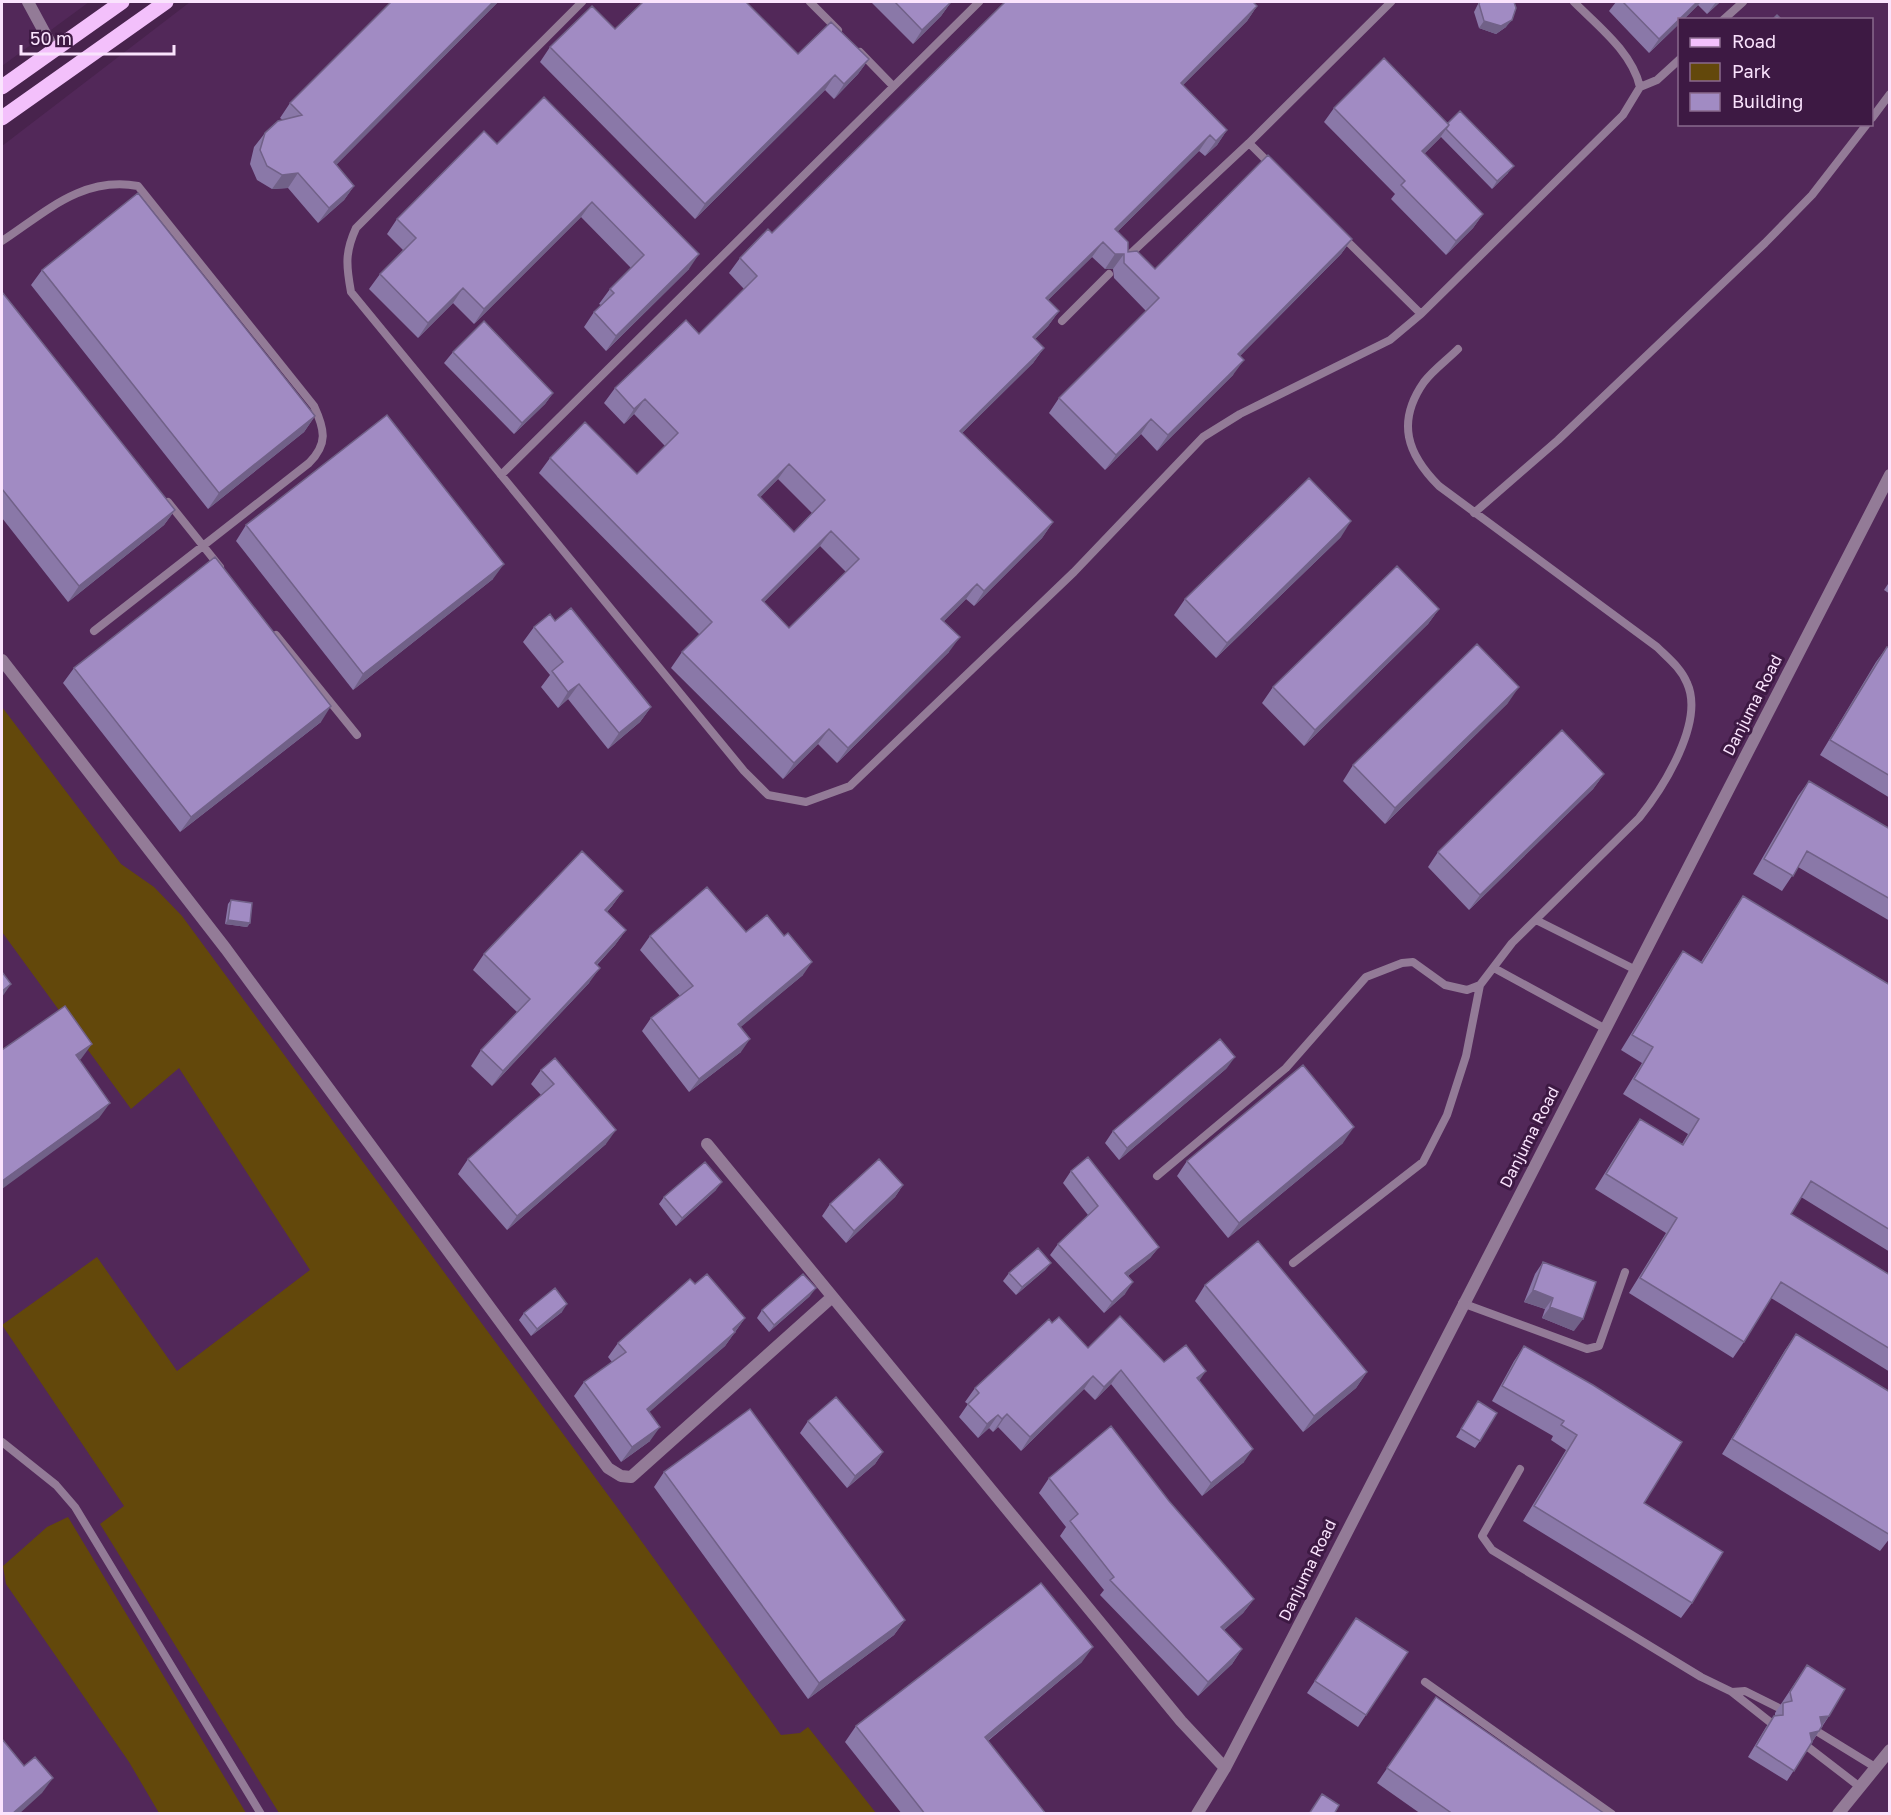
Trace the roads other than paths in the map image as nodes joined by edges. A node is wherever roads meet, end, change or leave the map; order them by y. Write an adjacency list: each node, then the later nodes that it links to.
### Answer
1 (28, 2): 13 (street)
2 (122, 2): 13 (main road)
3 (166, 2): 20 (main road)
4 (582, 2): 31 (lane)
5 (810, 2): 11 (lane)
6 (979, 2): 15 (lane)
7 (1391, 2): 22 (lane)
8 (1574, 2): 17 (lane)
9 (1743, 2): 10 (lane)
10 (1726, 18)
11 (843, 35)
12 (852, 44): 15 (lane)
13 (54, 50): 16 (main road)
14 (1678, 62): 17 (lane)
15 (893, 86): 31 (lane)
16 (2, 87)
17 (1640, 87): 28 (lane)
18 (1890, 94): 19 (lane)
19 (1873, 117)
20 (2, 118)
21 (1865, 126): 34 (lane)
22 (1249, 143): 23 (lane); 26 (lane)
23 (1282, 176)
24 (1339, 233): 28 (lane)
25 (2, 241): 35 (lane)
26 (1122, 262)
27 (1109, 274): 29 (lane)
28 (1421, 314): 31 (lane)
29 (1062, 321)
30 (1458, 349): 34 (lane)
31 (501, 475)
32 (1890, 475): 43 (street, Danjuma Road)
33 (165, 498): 35 (lane)
34 (1474, 513): 41 (lane)
35 (202, 545): 36 (lane); 38 (lane)
36 (224, 572)
37 (268, 627): 40 (lane)
38 (94, 631)
39 (2, 660): 50 (street)
40 (357, 735)
41 (1536, 920): 42 (lane); 43 (lane)
42 (1494, 968): 44 (lane); 45 (lane)
43 (1634, 969): 45 (street, Danjuma Road)
44 (1480, 985): 47 (lane); 48 (lane)
45 (1604, 1028): 51 (street, Danjuma Road)
46 (707, 1144): 50 (street)
47 (1157, 1176)
48 (1293, 1263)
49 (1625, 1272): 51 (lane)
50 (831, 1298): 62 (street)
51 (1462, 1304): 62 (street, Danjuma Road)
52 (2, 1442): 64 (lane)
53 (1520, 1469): 55 (lane)
54 (1425, 1682): 66 (lane)
55 (1731, 1692): 56 (lane); 57 (lane)
56 (1779, 1708)
57 (1770, 1722)
58 (1818, 1732): 61 (lane)
59 (1808, 1747): 63 (lane)
60 (1890, 1750): 61 (street)
61 (1875, 1767): 63 (street)
62 (1225, 1768): 65 (street, Danjuma Road)
63 (1860, 1787): 67 (street)
64 (261, 1814)
65 (1197, 1814)
66 (1612, 1814)
67 (1838, 1814)

